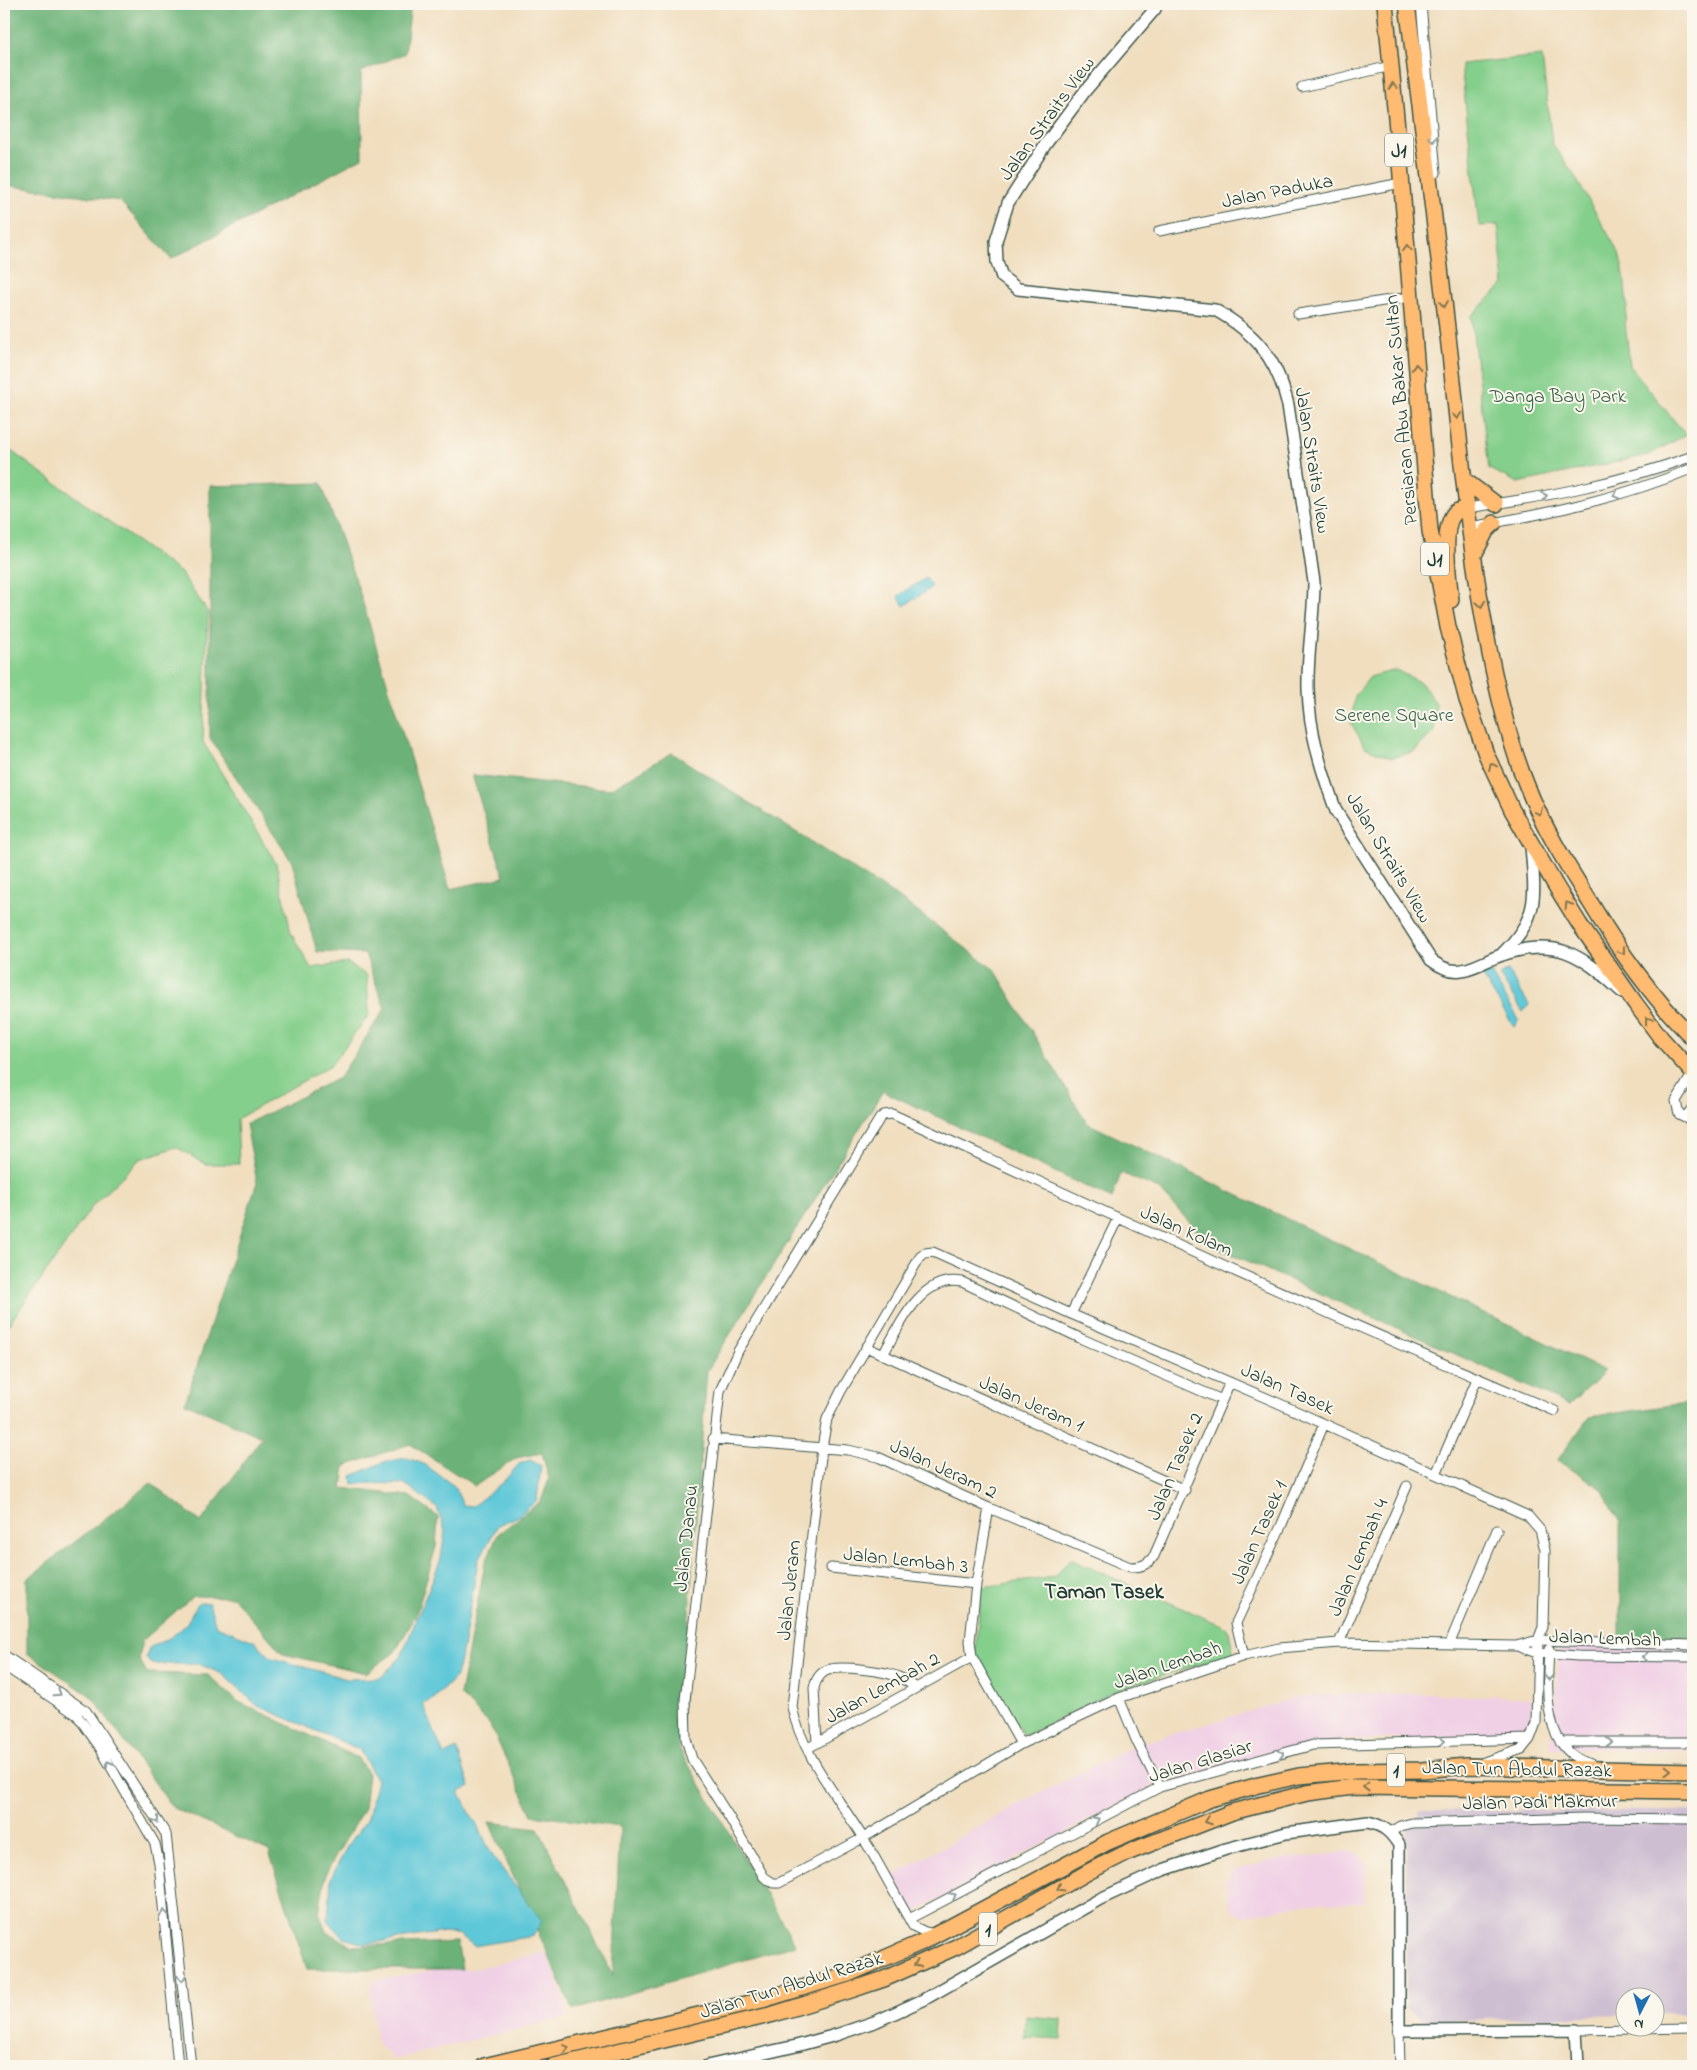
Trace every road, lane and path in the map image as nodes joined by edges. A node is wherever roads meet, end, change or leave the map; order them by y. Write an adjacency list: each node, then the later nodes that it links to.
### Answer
1 (1157, 4): 24 (street, Jalan Straits View)
2 (1385, 4): 5 (highway, Persiaran Abu Bakar Sultan / J1)
3 (1407, 4): 9 (highway, J1)
4 (1421, 4): 9 (street, one-way to 9)
5 (1391, 66): 6 (street); 7 (highway, Persiaran Abu Bakar Sultan / J1, one-way to 5)
6 (1302, 87)
7 (1402, 183): 8 (street, Jalan Paduka); 10 (highway, Persiaran Abu Bakar Sultan / J1, one-way to 7)
8 (1159, 231)
9 (1436, 241): 15 (highway, J1, one-way to 15)
10 (1410, 297): 11 (street); 12 (highway, Persiaran Abu Bakar Sultan / J1, one-way to 10)
11 (1298, 314)
12 (1419, 400): 19 (highway); 22 (highway, Persiaran Abu Bakar Sultan / J1)
13 (1693, 456): 16 (street, one-way to 13)
14 (1693, 468): 18 (street, one-way to 18)
15 (1464, 480): 16 (highway); 17 (highway, J1)
16 (1496, 504): 17 (street)
17 (1467, 508): 19 (highway); 20 (highway, J1)
18 (1494, 523): 20 (street); 21 (highway)
19 (1448, 524): 20 (highway); 22 (highway)
20 (1470, 527): 21 (highway, J1)
21 (1474, 556): 26 (highway, J1, one-way to 26)
22 (1458, 666): 23 (highway, Persiaran Abu Bakar Sultan / J1, one-way to 22)
23 (1530, 841): 24 (street, Jalan Straits View); 25 (highway, Persiaran Abu Bakar Sultan / J1, one-way to 23)
24 (1502, 954): 25 (street, Jalan Straits View)
25 (1635, 1003): 27 (highway, Persiaran Abu Bakar Sultan / J1, one-way to 25)
26 (1693, 1038)
27 (1693, 1073): 30 (street)
28 (1693, 1108): 30 (street)
29 (884, 1115): 32 (street, Jalan Kolam); 42 (street, Jalan Danau)
30 (1684, 1117): 31 (street)
31 (1693, 1121)
32 (1118, 1218): 34 (street); 37 (street, Jalan Kolam)
33 (925, 1253): 34 (street, Jalan Tasek); 35 (street, Jalan Jeram)
34 (1071, 1314): 38 (street, Jalan Tasek)
35 (866, 1347): 36 (street, Jalan Jeram 1); 43 (street, Jalan Jeram)
36 (883, 1356): 39 (street, Jalan Tasek); 46 (street, Jalan Jeram 1)
37 (1477, 1379): 40 (street, Jalan Kolam); 44 (street)
38 (1230, 1382): 39 (street, Jalan Tasek 2); 41 (street, Jalan Tasek)
39 (1222, 1400): 46 (street, Jalan Tasek 2)
40 (1555, 1412)
41 (1324, 1424): 44 (street, Jalan Tasek); 62 (street, Jalan Tasek 1)
42 (713, 1439): 43 (street, Jalan Jeram 2); 80 (street, Jalan Danau)
43 (822, 1448): 47 (street, Jalan Jeram 2); 72 (street, Jalan Jeram)
44 (1436, 1474): 52 (street, Jalan Tasek)
45 (1408, 1486): 55 (street, Jalan Lembah 4)
46 (1185, 1490): 49 (street, Jalan Tasek 2)
47 (989, 1508): 49 (street, Jalan Jeram 2); 51 (street)
48 (1497, 1530): 56 (street)
49 (1149, 1564)
50 (831, 1568): 51 (street, Jalan Lembah 3)
51 (976, 1584): 63 (street)
52 (1543, 1627): 53 (street, Jalan Tasek); 54 (street, Jalan Tasek)
53 (1538, 1640): 54 (street, Jalan Lembah); 58 (street, Jalan Lembah); 59 (street, Jalan Tasek)
54 (1550, 1641): 57 (street, Jalan Lembah); 60 (street)
55 (1339, 1643): 56 (street, Jalan Lembah); 62 (street, Jalan Lembah)
56 (1449, 1645): 58 (street, Jalan Lembah)
57 (1693, 1645)
58 (1516, 1646): 59 (street, Jalan Lembah)
59 (1537, 1653): 60 (street, Jalan Lembah); 67 (street, Jalan Tasek)
60 (1549, 1654): 64 (street, Jalan Lembah, one-way to 60); 68 (street, one-way to 68)
61 (4, 1656): 87 (street, one-way to 61); 88 (street, one-way to 88)
62 (1244, 1656): 66 (street, Jalan Lembah)
63 (972, 1657): 65 (street, Jalan Lembah 2); 71 (street)
64 (1693, 1657)
65 (916, 1688): 70 (street, Jalan Lembah 2); 70 (street)
66 (1119, 1698): 71 (street, Jalan Lembah); 76 (street)
67 (1530, 1739): 73 (street); 76 (street, Jalan Glasiar, one-way to 67)
68 (1560, 1742): 69 (street, one-way to 69); 74 (street)
69 (1693, 1742)
70 (817, 1743): 72 (street, Jalan Lembah 2)
71 (1022, 1744): 80 (street, Jalan Lembah)
72 (808, 1748): 80 (street, Jalan Jeram)
73 (1467, 1766): 74 (highway, Jalan Tun Abdul Razak / 1); 82 (highway, Jalan Tun Abdul Razak / 1)
74 (1608, 1769): 75 (highway, Jalan Tun Abdul Razak / 1, one-way to 75)
75 (1693, 1771)
76 (1160, 1787): 81 (street, Jalan Glasiar, one-way to 76)
77 (1693, 1791): 90 (highway, Jalan Tun Abdul Razak / 1, one-way to 90)
78 (1693, 1819): 79 (street, Jalan Padi Makmur)
79 (1391, 1832): 86 (street); 91 (street)
80 (863, 1838): 81 (street, Jalan Jeram)
81 (912, 1923): 82 (street); 83 (street)
82 (937, 1934): 83 (highway, Jalan Tun Abdul Razak / 1)
83 (905, 1950): 89 (highway, Jalan Tun Abdul Razak / 1, one-way to 83)
84 (1693, 2028): 85 (street)
85 (1576, 2030): 86 (street); 93 (street)
86 (1399, 2031): 92 (street)
87 (178, 2066)
88 (191, 2066)
89 (484, 2066)
90 (554, 2066)
91 (708, 2066)
92 (1400, 2066)
93 (1578, 2066)

